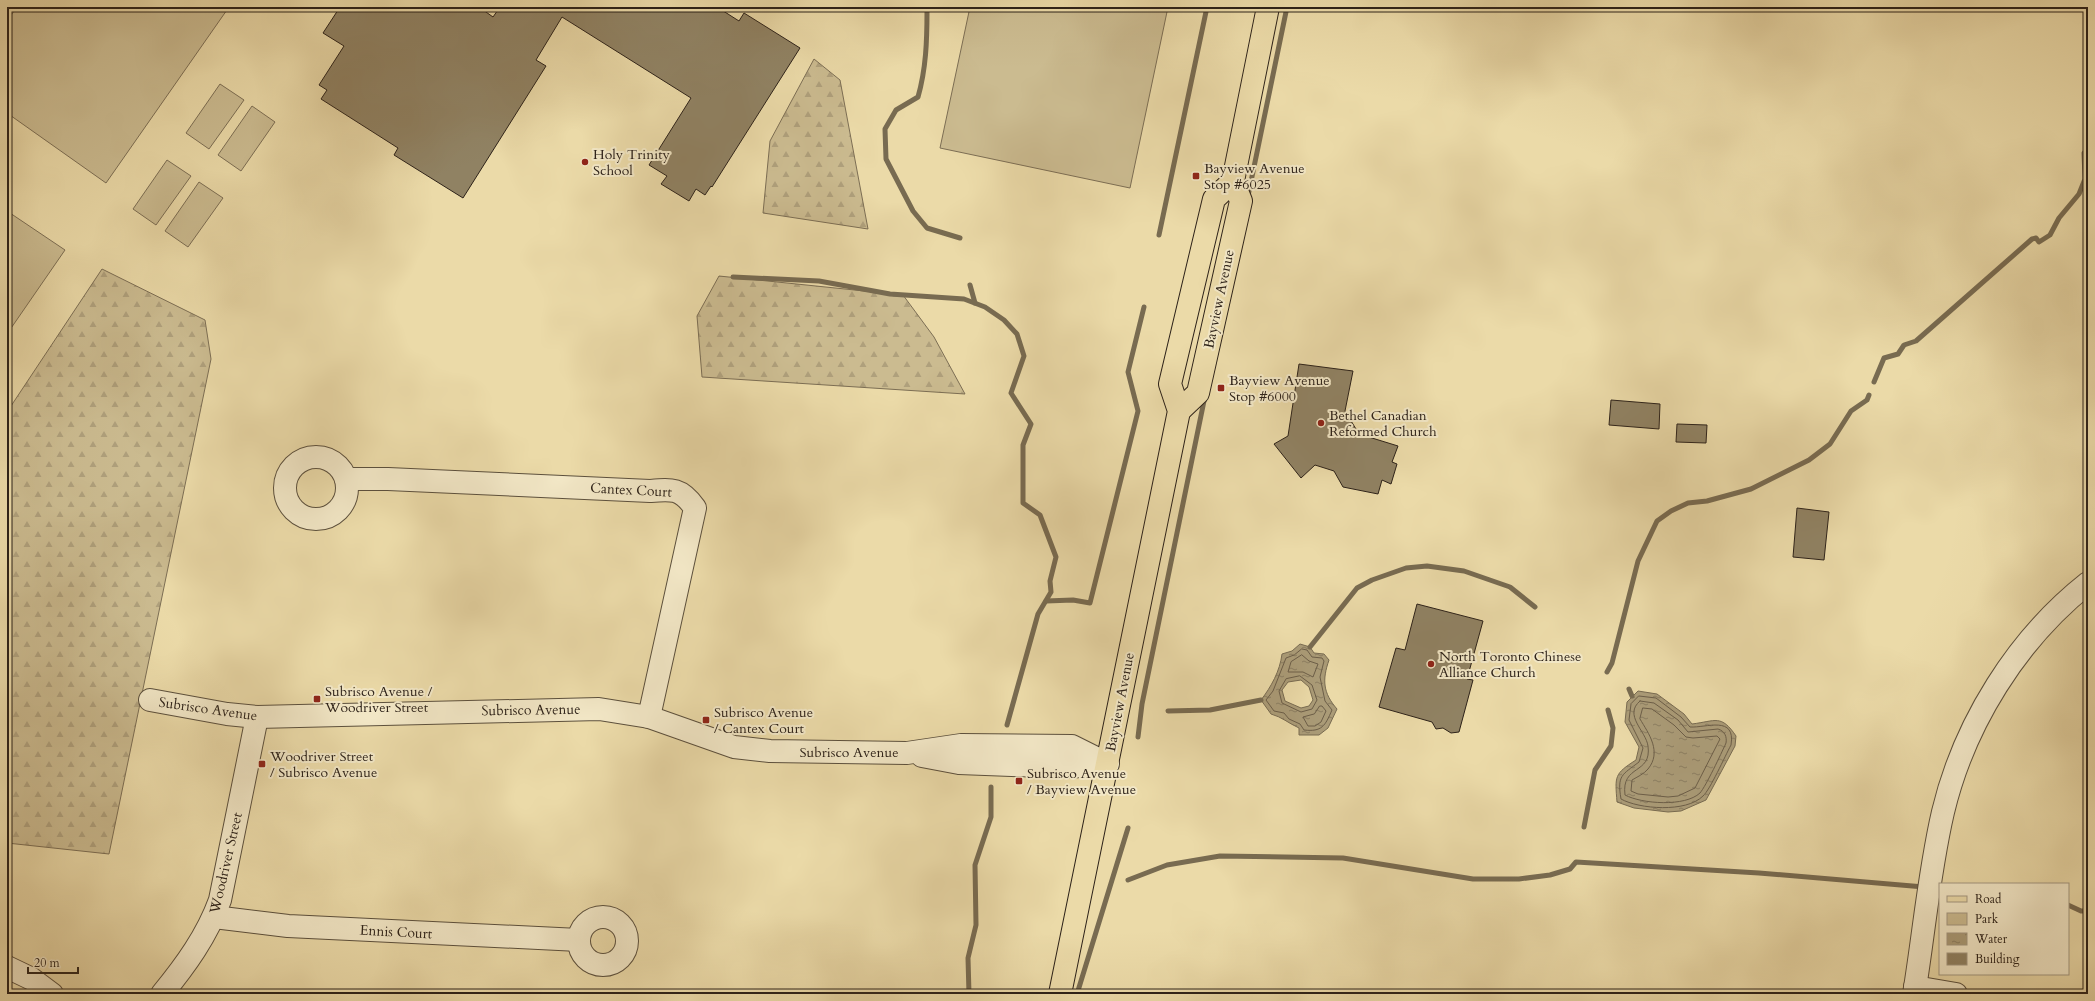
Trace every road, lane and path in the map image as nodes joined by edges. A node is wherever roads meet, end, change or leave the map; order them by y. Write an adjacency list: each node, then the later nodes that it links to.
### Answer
1 (1268, 7): 2 (main road)
2 (1233, 181): 3 (main road, Bayview Avenue); 3 (main road, Bayview Avenue)
3 (1179, 410): 9 (main road, Bayview Avenue)
4 (346, 479): 8 (street, Cantex Court)
5 (2088, 583): 13 (street)
6 (150, 700): 7 (street, Subrisco Avenue)
7 (257, 717): 8 (street, Subrisco Avenue); 10 (street, Woodriver Street)
8 (649, 717): 9 (street, Subrisco Avenue)
9 (1108, 764): 16 (main road, Bayview Avenue)
10 (214, 917): 11 (street, Ennis Court); 15 (street, Woodriver Street)
11 (579, 940)
12 (7, 967): 14 (street)
13 (1914, 991): 17 (street)
14 (52, 994)
15 (162, 994)
16 (1060, 994)
17 (1956, 994)

